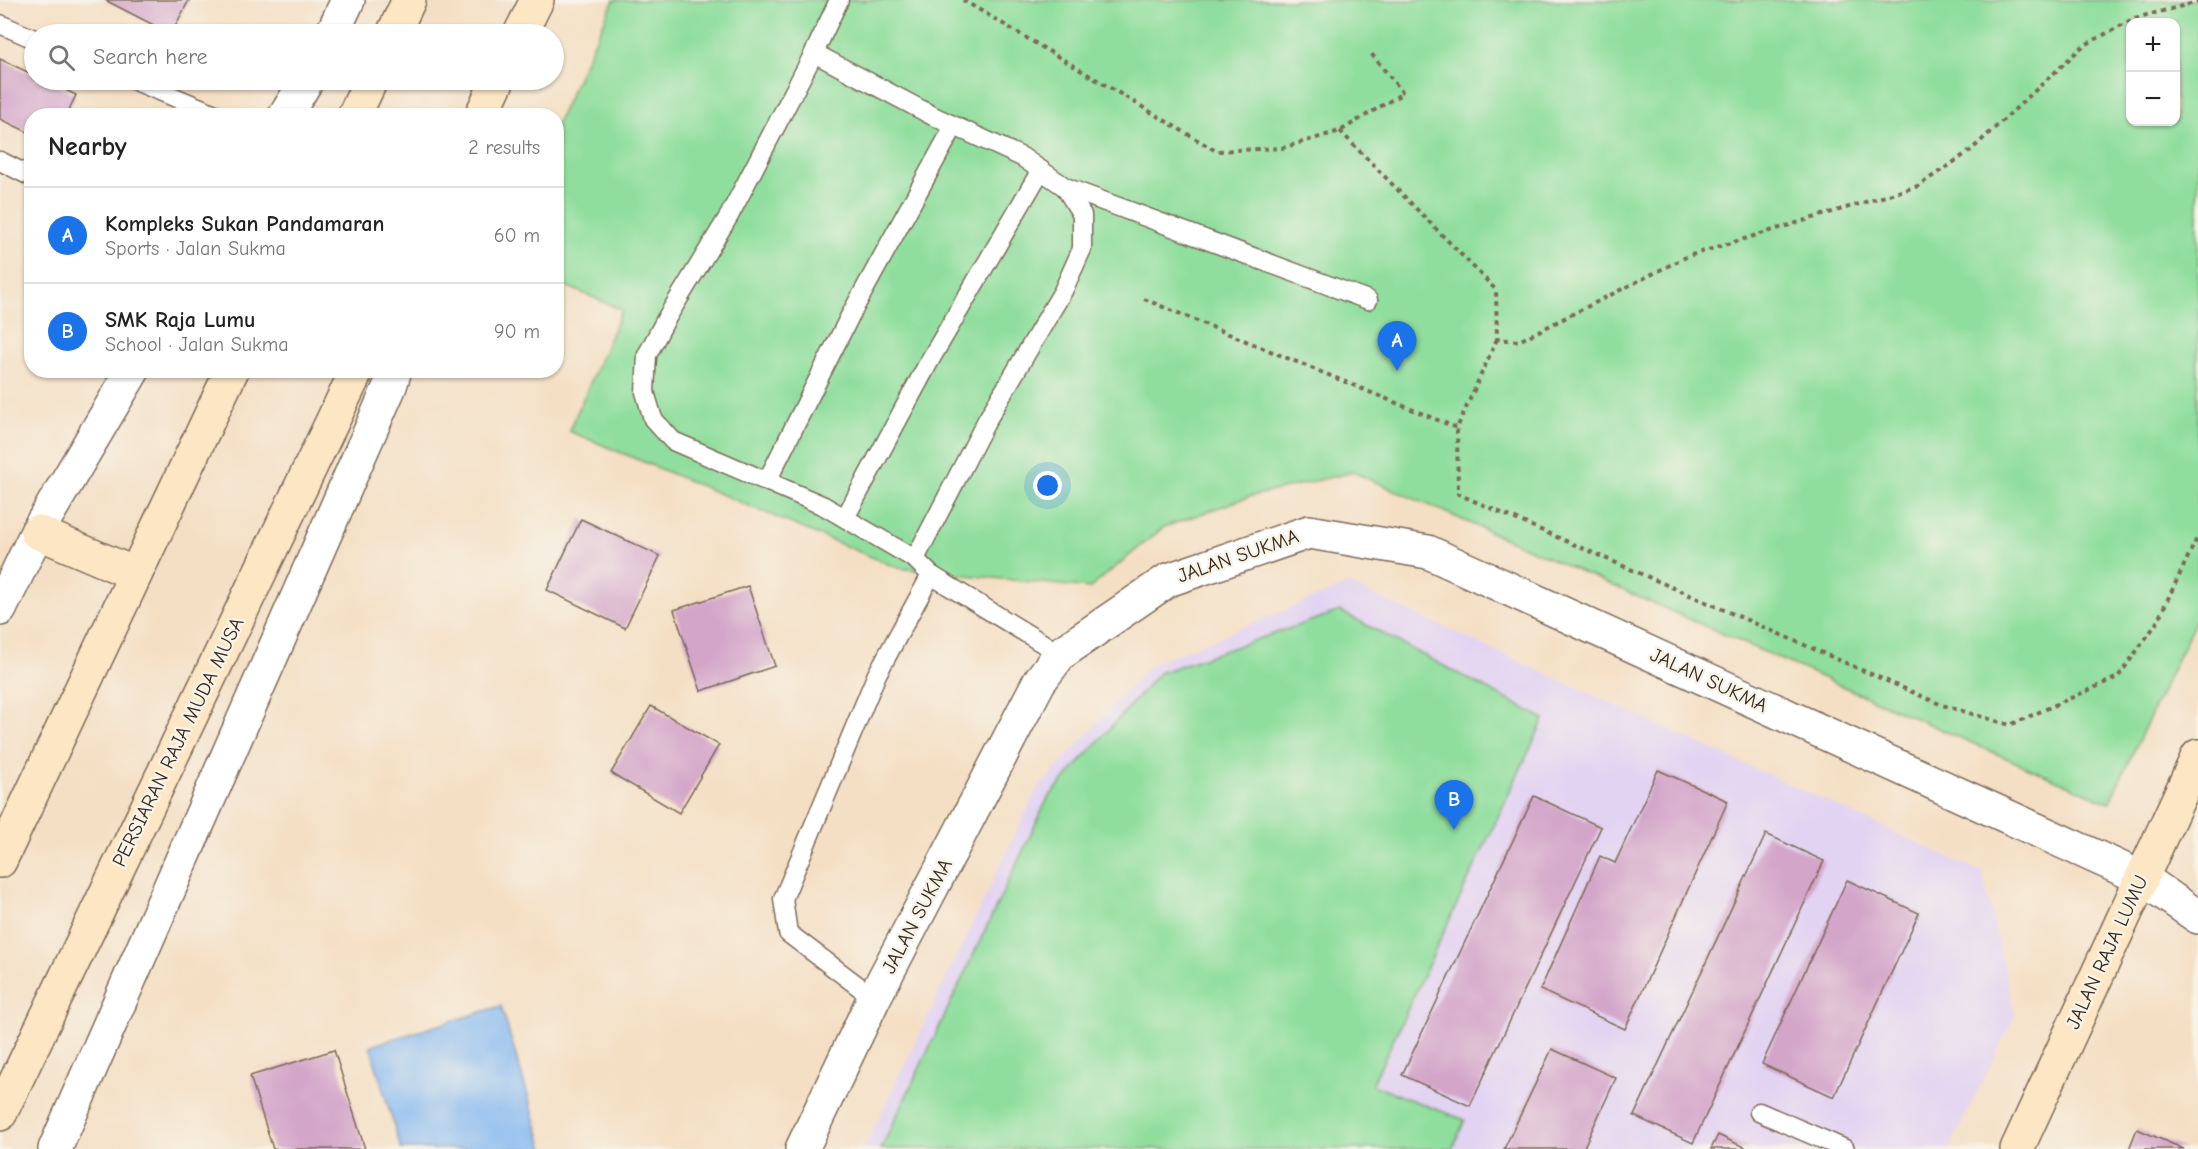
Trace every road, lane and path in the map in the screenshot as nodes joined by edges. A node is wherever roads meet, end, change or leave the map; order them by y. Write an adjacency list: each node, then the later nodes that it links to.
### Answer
1 (348, 0): 8 (street)
2 (410, 0): 9 (main road)
3 (537, 0): 10 (main road)
4 (839, 0): 13 (lane)
5 (963, 0): 23 (path)
6 (2198, 2): 30 (path)
7 (0, 24): 11 (lane)
8 (337, 24)
9 (398, 24)
10 (525, 24)
11 (24, 35)
12 (1369, 51): 23 (path)
13 (814, 53): 22 (lane); 36 (lane)
14 (157, 90): 18 (lane)
15 (301, 90): 19 (street)
16 (366, 90): 20 (main road)
17 (493, 90): 21 (main road)
18 (201, 108)
19 (290, 108)
20 (358, 108)
21 (485, 108)
22 (954, 126): 25 (lane); 36 (lane)
23 (1340, 131): 30 (path)
24 (0, 161): 26 (lane)
25 (1041, 170): 27 (lane); 37 (lane)
26 (24, 173)
27 (1065, 187): 29 (lane); 40 (lane)
28 (1144, 299): 35 (path)
29 (1368, 300)
30 (1497, 339): 35 (path)
31 (128, 378): 38 (street)
32 (228, 378): 41 (main road)
33 (353, 378): 51 (main road, PERSIARAN RAJA MUDA MUSA)
34 (392, 378): 52 (street)
35 (1457, 428): 39 (path)
36 (767, 481): 37 (lane)
37 (845, 518): 40 (lane)
38 (37, 532): 41 (main road); 43 (street)
39 (2198, 536)
40 (915, 559): 42 (lane)
41 (135, 574): 46 (main road)
42 (931, 575): 44 (lane); 49 (lane)
43 (0, 609)
44 (1060, 654): 47 (street, JALAN SUKMA); 49 (street, JALAN SUKMA)
45 (2198, 756): 47 (main road, JALAN RAJA LUMU)
46 (0, 861)
47 (2142, 878): 48 (street, JALAN SUKMA); 55 (main road, JALAN RAJA LUMU)
48 (2198, 917)
49 (874, 998): 53 (street, JALAN SUKMA)
50 (1759, 1112): 54 (lane)
51 (0, 1114)
52 (56, 1149)
53 (802, 1149)
54 (1845, 1149)
55 (2017, 1149)

